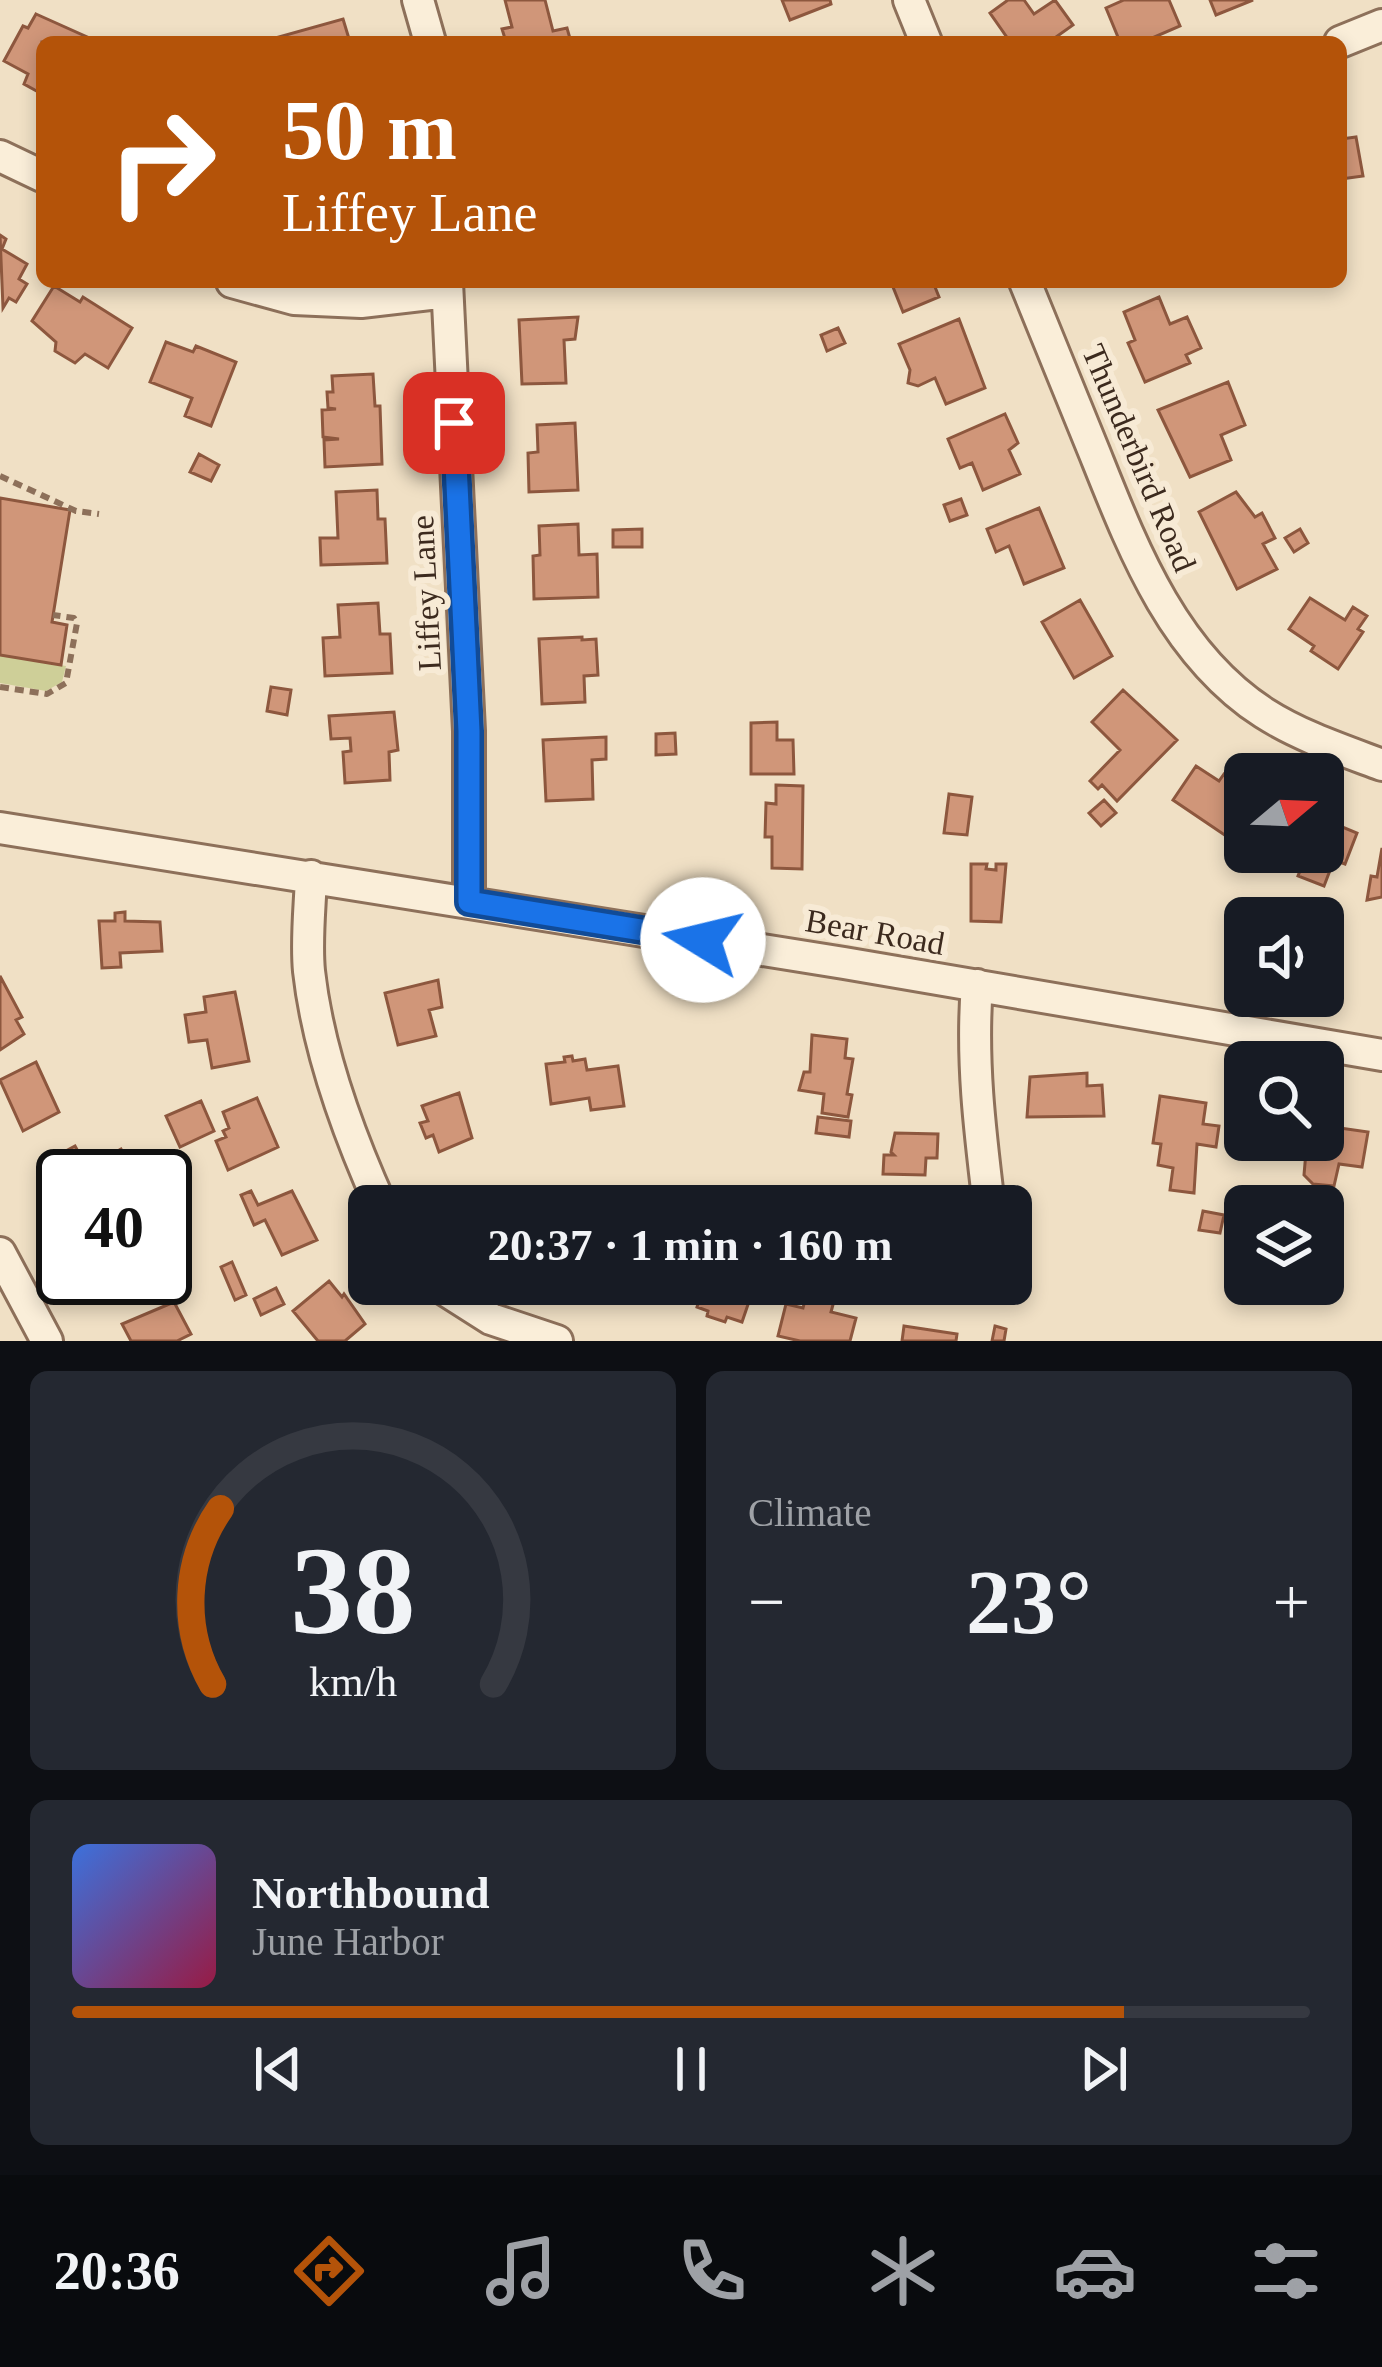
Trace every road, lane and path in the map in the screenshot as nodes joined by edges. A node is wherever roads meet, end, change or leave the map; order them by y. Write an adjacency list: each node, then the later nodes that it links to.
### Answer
1 (418, 0): 4 (street)
2 (909, 0): 5 (street)
3 (1382, 25): 6 (street)
4 (428, 36)
5 (924, 36)
6 (1347, 39)
7 (0, 155): 8 (street)
8 (36, 173)
9 (254, 288): 10 (street)
10 (441, 288)
11 (447, 288): 20 (street, Liffey Lane)
12 (1027, 288): 17 (street, Thunderbird Road)
13 (0, 476): 14 (path)
14 (99, 514)
15 (53, 615): 16 (path)
16 (0, 687)
17 (1382, 765)
18 (0, 828): 19 (street, Bear Road)
19 (311, 876): 20 (street, Bear Road); 23 (street)
20 (469, 902): 21 (street, Bear Road)
21 (977, 986): 22 (street, Bear Road); 24 (street)
22 (1382, 1054)
23 (372, 1185)
24 (987, 1185)
25 (0, 1253): 27 (street)
26 (469, 1305): 28 (street)
27 (47, 1341)
28 (557, 1341)

